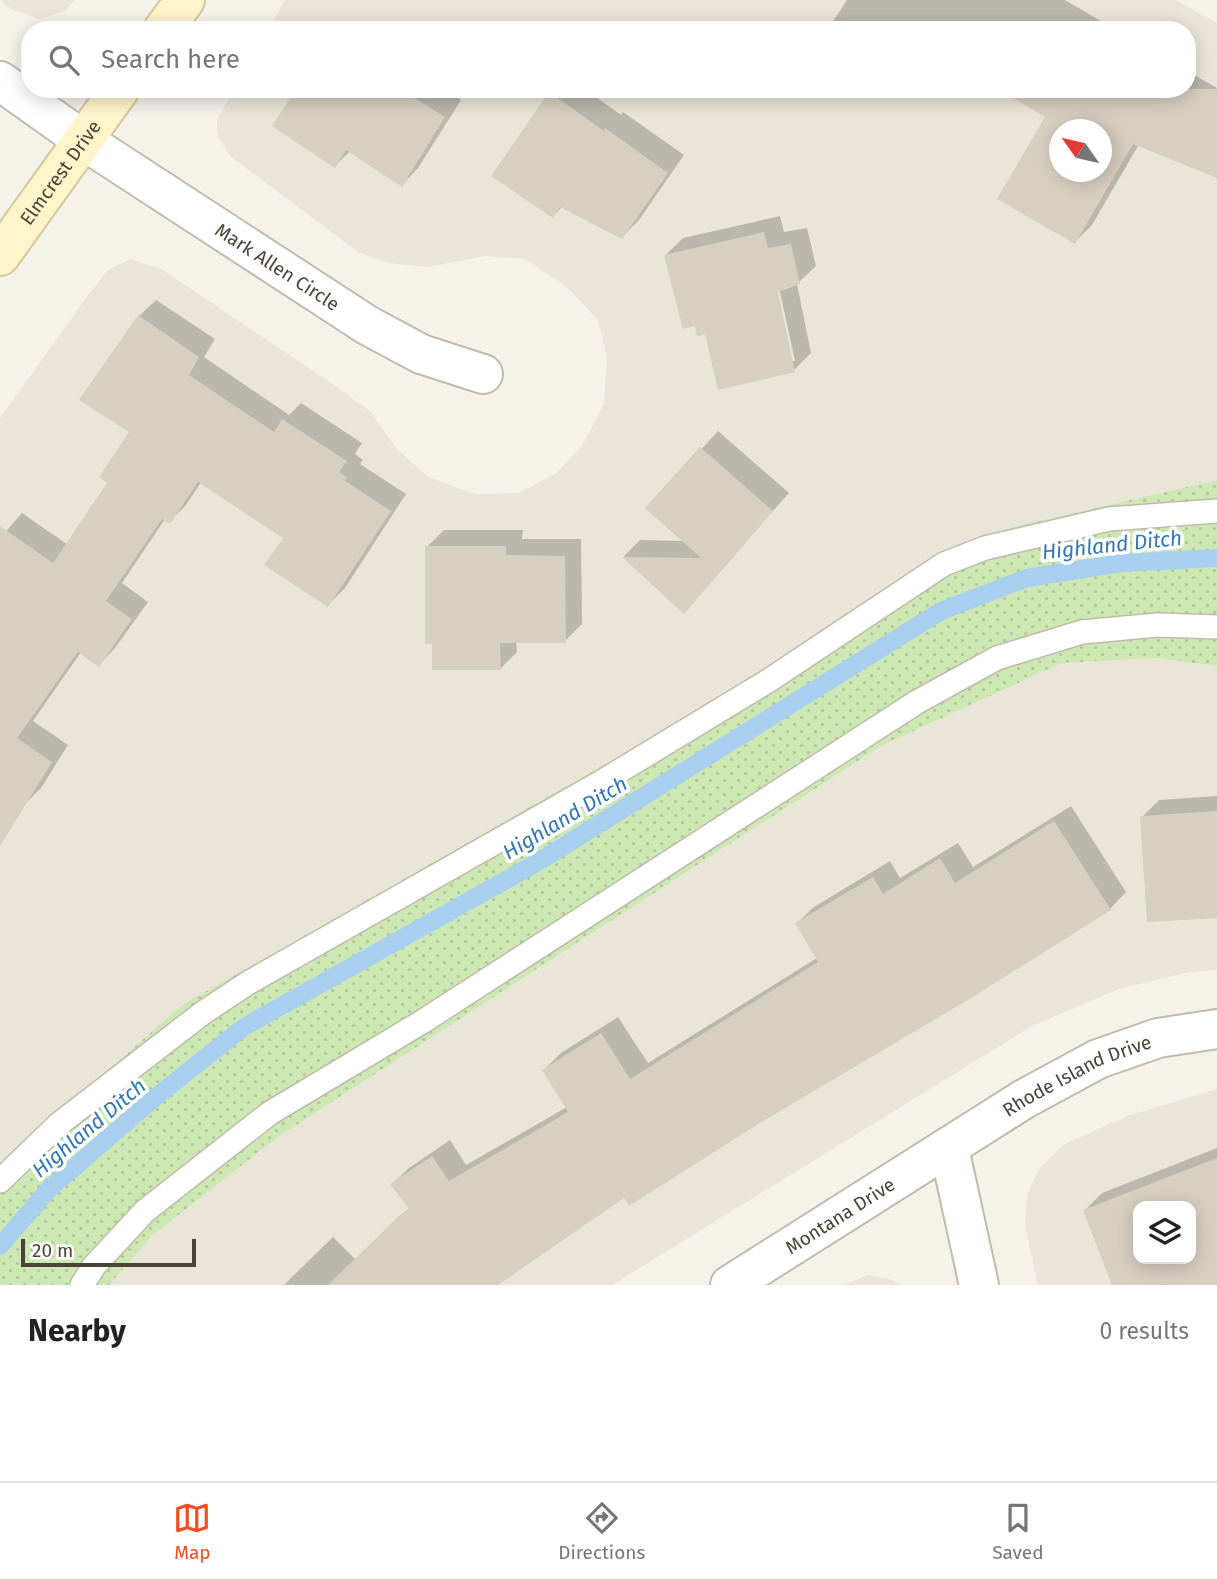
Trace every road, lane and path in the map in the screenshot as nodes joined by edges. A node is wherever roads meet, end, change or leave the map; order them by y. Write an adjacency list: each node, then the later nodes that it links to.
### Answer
1 (185, 0): 2 (street)
2 (170, 21)
3 (0, 81): 4 (street, Mark Allen Circle)
4 (21, 96)
5 (24, 98): 7 (street, Mark Allen Circle)
6 (113, 98): 7 (street, Elmcrest Drive)
7 (83, 140): 8 (street, Elmcrest Drive); 9 (street, Mark Allen Circle)
8 (0, 256)
9 (483, 374)
10 (1217, 511): 14 (lane)
11 (1217, 627): 15 (lane)
12 (1217, 1028): 13 (street, Rhode Island Drive)
13 (949, 1148): 16 (street, Montana Drive); 17 (street)
14 (0, 1181)
15 (82, 1285)
16 (730, 1285)
17 (979, 1285)

